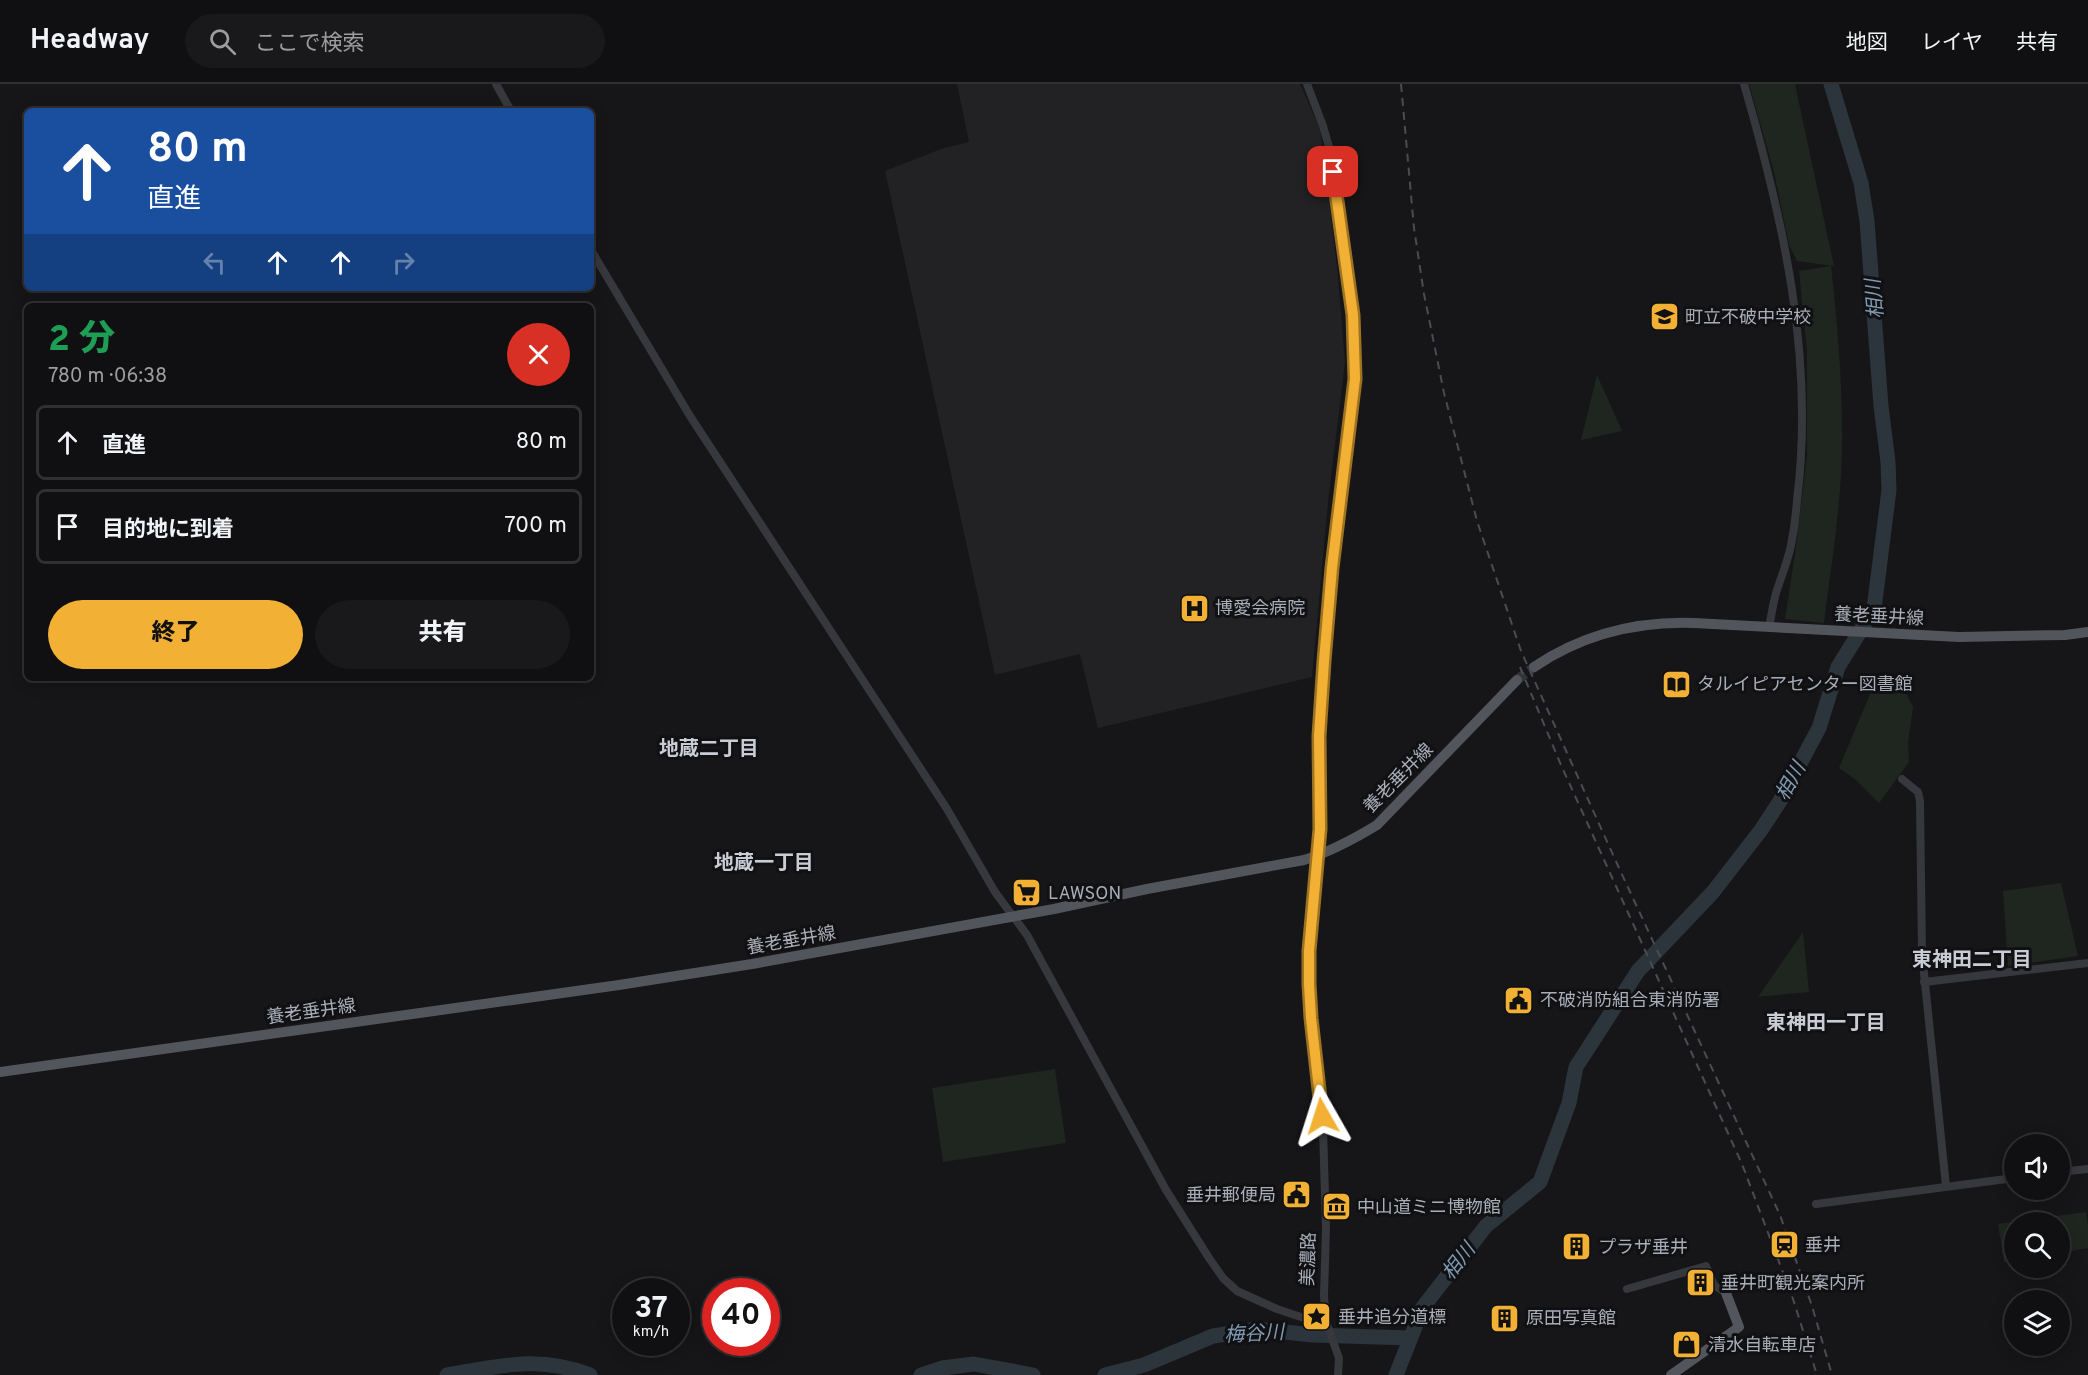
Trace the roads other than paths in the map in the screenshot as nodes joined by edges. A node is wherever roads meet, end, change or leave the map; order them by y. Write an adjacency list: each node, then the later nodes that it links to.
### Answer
1 (496, 84): 4 (street)
2 (1307, 84): 11 (street, 美濃路)
3 (1744, 84): 6 (street)
4 (509, 108)
5 (594, 255): 12 (street)
6 (1769, 628): 7 (main road, 養老垂井線); 8 (main road, 養老垂井線)
7 (2088, 632)
8 (1534, 667)
9 (1517, 680): 11 (main road, 養老垂井線)
10 (1902, 779): 14 (street)
11 (1318, 856): 12 (main road, 養老垂井線); 23 (street, 美濃路)
12 (1014, 915): 15 (main road, 養老垂井線); 23 (street)
13 (2088, 963): 14 (street)
14 (1924, 982): 19 (street)
15 (0, 1072)
16 (2088, 1169): 17 (street)
17 (2070, 1171)
18 (2004, 1179): 19 (street)
19 (1946, 1186): 20 (street)
20 (1816, 1204)
21 (1627, 1289): 22 (street)
22 (1726, 1293): 25 (main road)
23 (1327, 1325): 24 (street)
24 (1338, 1375)
25 (1671, 1375)

